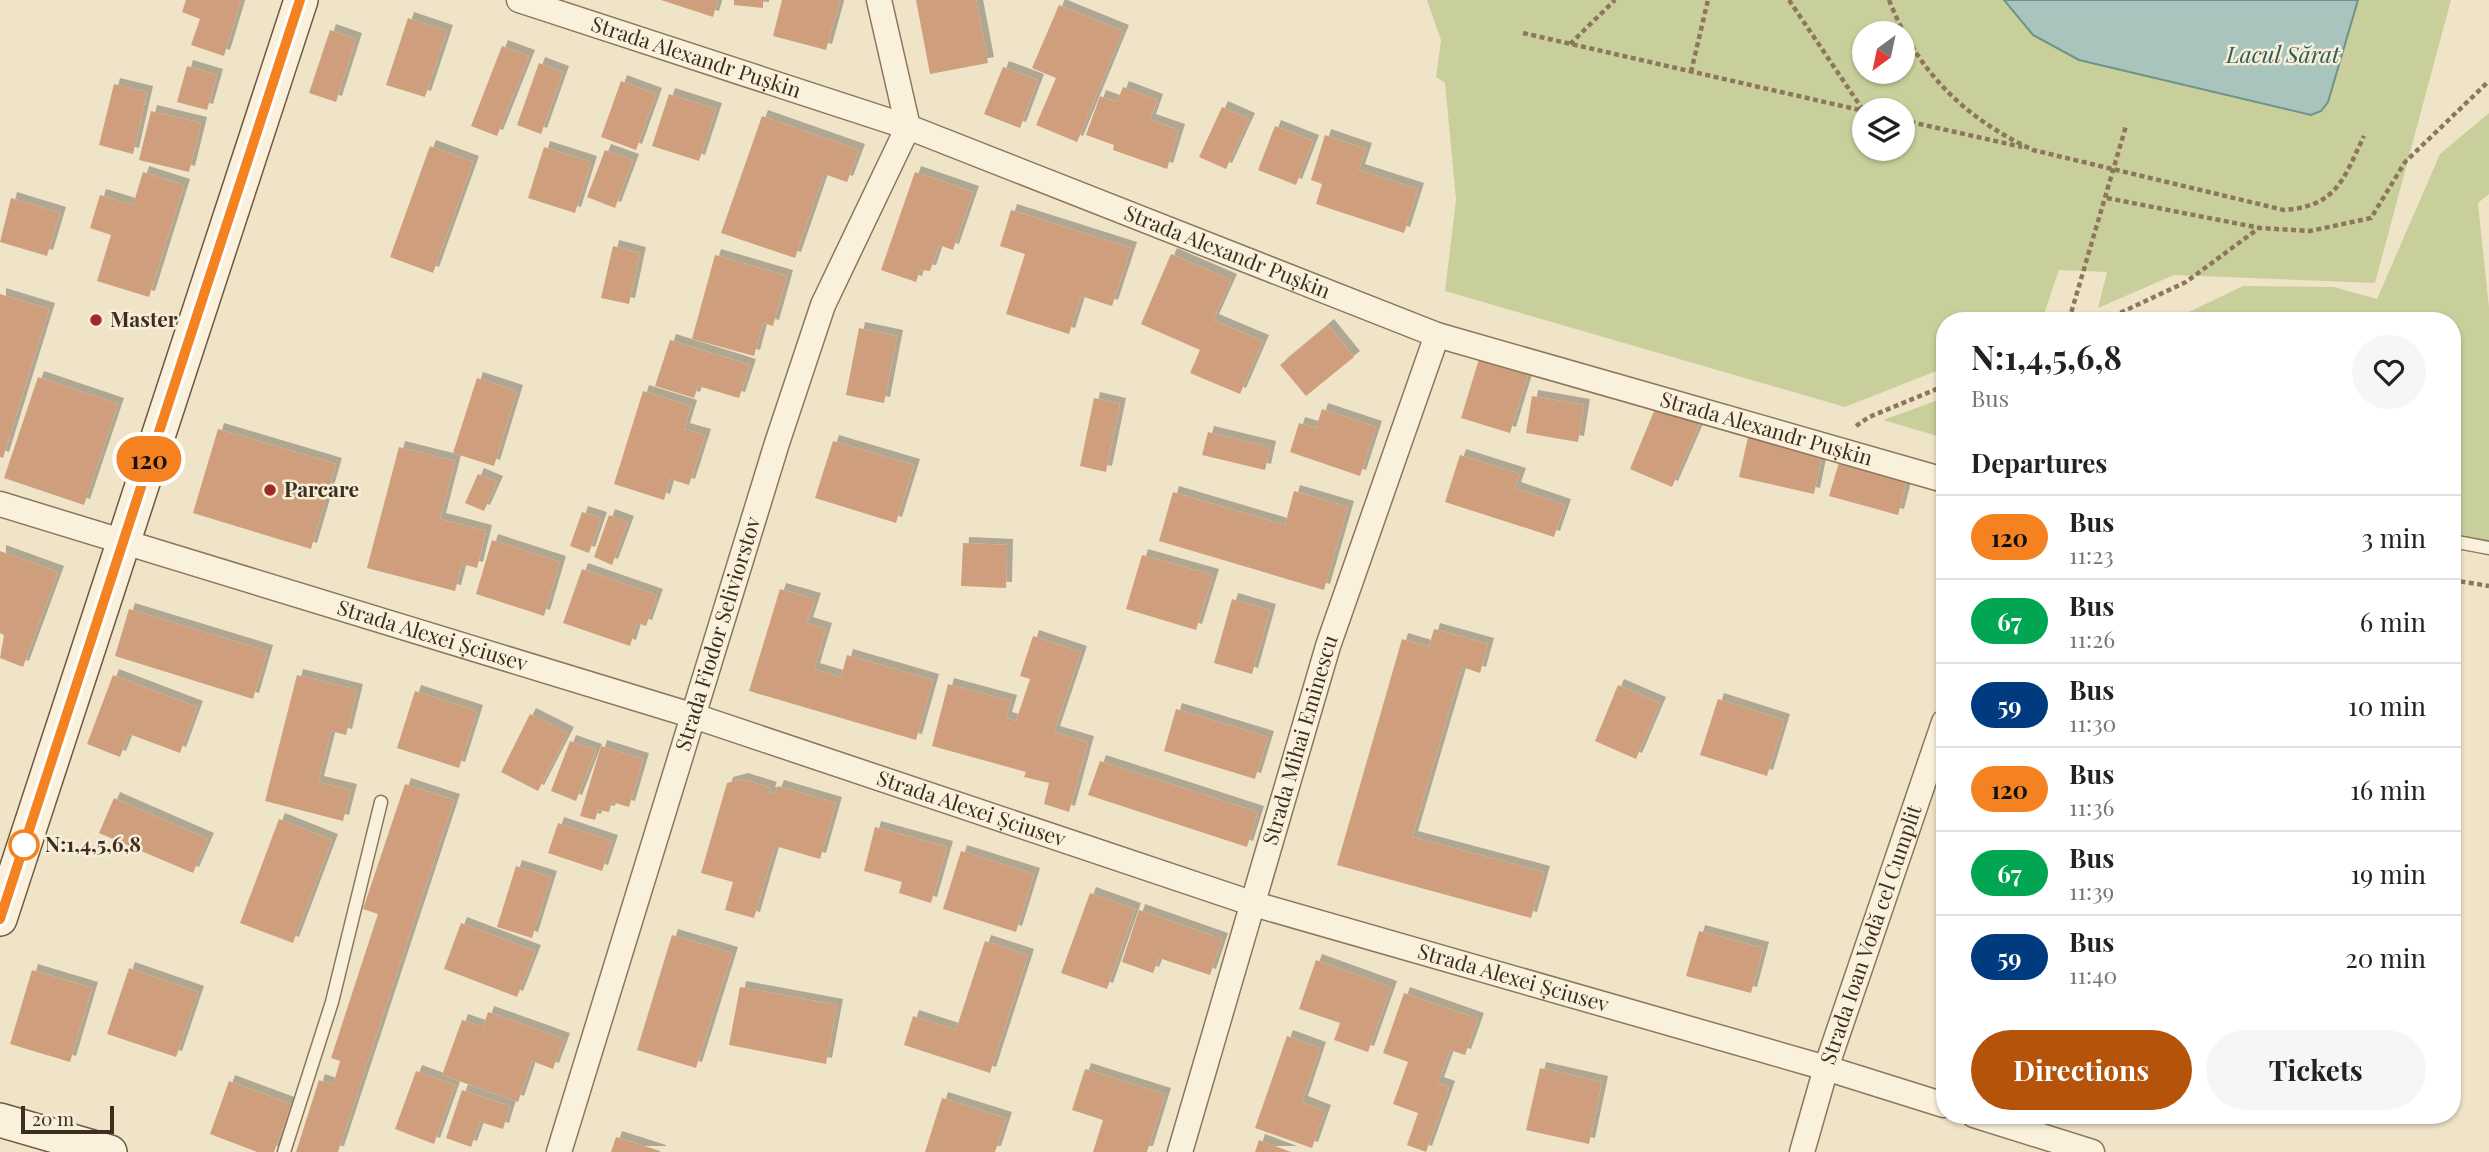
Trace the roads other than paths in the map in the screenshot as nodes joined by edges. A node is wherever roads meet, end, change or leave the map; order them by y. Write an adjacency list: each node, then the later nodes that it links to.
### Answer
1 (300, 0): 8 (main road)
2 (519, 0): 4 (street, Strada Alexandr Pușkin)
3 (879, 0): 4 (street)
4 (908, 127): 5 (street, Strada Alexandr Pușkin); 11 (street, Strada Fiodor Seliviorstov)
5 (1437, 335): 6 (street, Strada Alexandr Pușkin); 14 (street, Strada Mihai Eminescu)
6 (1936, 478)
7 (0, 504): 8 (street, Strada Alexei Șciusev)
8 (122, 543): 11 (street, Strada Alexei Șciusev); 15 (main road)
9 (2461, 543): 10 (lane)
10 (2489, 548)
11 (694, 716): 14 (street, Strada Alexei Șciusev); 22 (street, Strada Fiodor Seliviorstov)
12 (1936, 745): 16 (street, Strada Ioan Vodă cel Cumplit)
13 (381, 802): 21 (lane)
14 (1254, 904): 16 (street, Strada Alexei Șciusev); 23 (street, Strada Mihai Eminescu)
15 (0, 919)
16 (1826, 1068): 17 (street, Strada Alexei Șciusev); 24 (street, Strada Ioan Vodă cel Cumplit)
17 (1936, 1102)
18 (0, 1120): 20 (main road)
19 (2003, 1124): 25 (street)
20 (110, 1152)
21 (284, 1152)
22 (559, 1152)
23 (1180, 1152)
24 (1802, 1152)
25 (2092, 1152)

